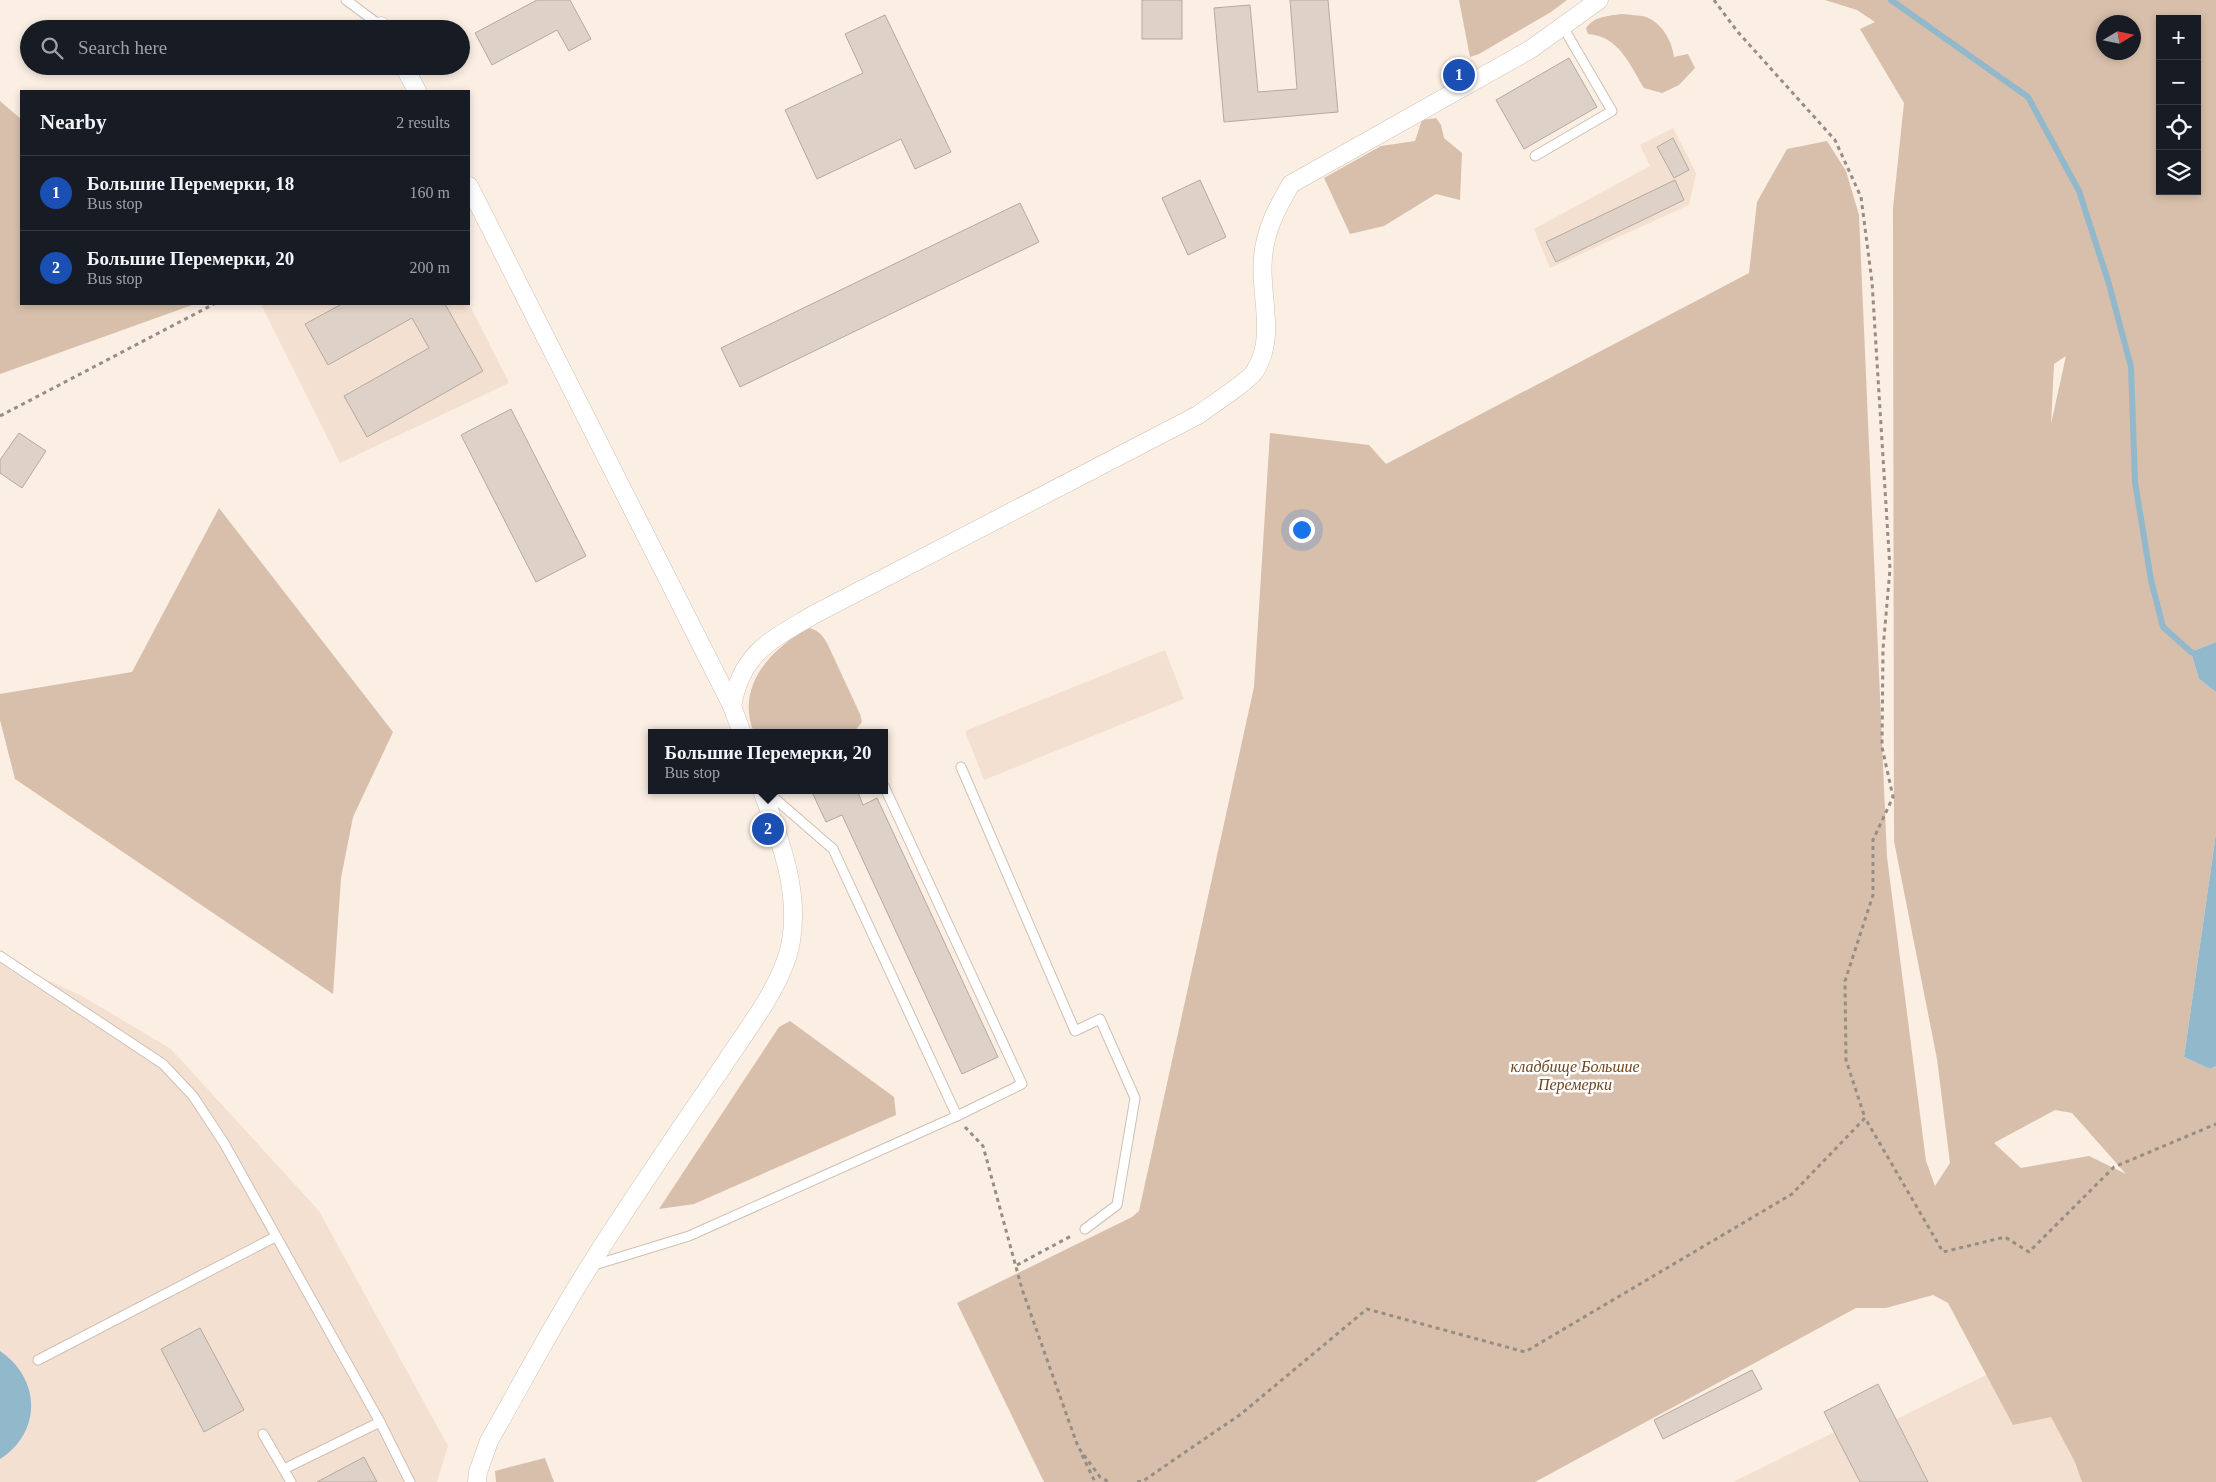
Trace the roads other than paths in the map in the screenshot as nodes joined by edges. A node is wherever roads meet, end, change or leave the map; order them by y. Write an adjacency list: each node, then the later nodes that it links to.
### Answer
1 (346, 0): 3 (lane)
2 (1598, 0): 4 (street)
3 (373, 20)
4 (1563, 26): 7 (lane); 9 (street)
5 (409, 75): 6 (street)
6 (417, 90)
7 (1534, 156)
8 (470, 188): 9 (street)
9 (732, 706): 10 (street)
10 (741, 729)
11 (961, 767): 17 (lane)
12 (765, 794): 19 (street)
13 (769, 794): 16 (lane)
14 (888, 794): 16 (lane)
15 (0, 956): 18 (lane)
16 (957, 1116): 19 (lane)
17 (1085, 1229)
18 (275, 1237): 20 (lane); 21 (lane)
19 (589, 1267): 26 (street)
20 (38, 1360)
21 (380, 1422): 23 (lane); 25 (lane)
22 (263, 1434): 23 (lane)
23 (284, 1469): 24 (lane)
24 (292, 1482)
25 (410, 1482)
26 (477, 1482)

